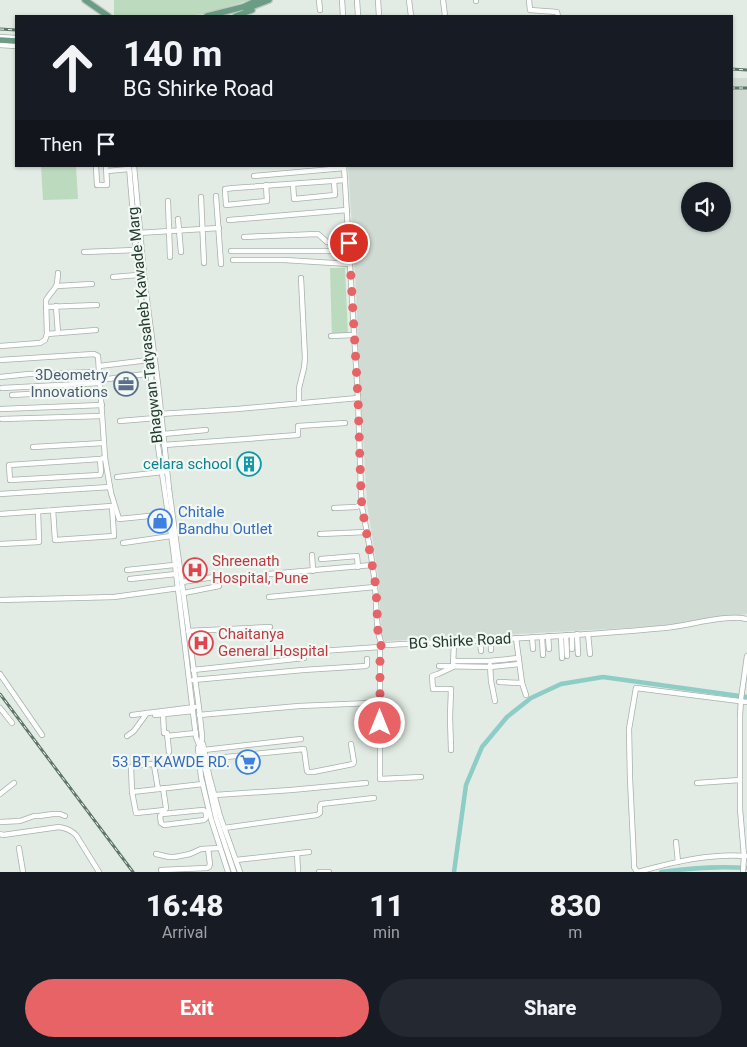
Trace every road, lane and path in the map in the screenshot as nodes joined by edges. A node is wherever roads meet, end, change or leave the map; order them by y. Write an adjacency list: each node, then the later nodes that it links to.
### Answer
1 (85, 0): 14 (main road)
2 (258, 0): 15 (main road)
3 (264, 0): 16 (main road)
4 (269, 0): 17 (main road)
5 (275, 0): 18 (main road)
6 (319, 0): 13 (street)
7 (342, 0): 19 (street)
8 (357, 0): 20 (street)
9 (378, 0): 21 (street)
10 (409, 0): 22 (street)
11 (443, 0): 23 (street)
12 (529, 0): 24 (street)
13 (320, 10)
14 (107, 15)
15 (211, 15)
16 (218, 15)
17 (227, 15)
18 (239, 15)
19 (343, 15)
20 (358, 15)
21 (379, 15)
22 (411, 15)
23 (445, 15)
24 (558, 15)
25 (0, 41): 26 (main road)
26 (15, 42)
27 (96, 167): 30 (street)
28 (131, 167): 30 (street); 45 (street, Bhagwan Tatyasaheb Kawade Marg); 45 (street)
29 (344, 167): 31 (street); 32 (street)
30 (106, 168)
31 (254, 176)
32 (345, 180): 33 (street); 39 (street)
33 (334, 181): 34 (street); 34 (street)
34 (292, 184): 35 (street)
35 (266, 185): 35 (street)
36 (216, 196): 42 (street)
37 (201, 198): 43 (street)
38 (168, 201): 46 (street)
39 (348, 210): 41 (street); 48 (street)
40 (178, 219): 44 (street)
41 (229, 220)
42 (219, 228): 43 (street); 57 (street)
43 (202, 230): 44 (street); 56 (street)
44 (180, 231): 46 (street); 53 (street)
45 (138, 232): 46 (street); 49 (street, Bhagwan Tatyasaheb Kawade Marg); 68 (street, Bhagwan Tatyasaheb Kawade Marg)
46 (169, 232): 54 (street)
47 (244, 237): 48 (street)
48 (349, 243): 51 (street)
49 (136, 250): 52 (street); 60 (street, Bhagwan Tatyasaheb Kawade Marg)
50 (230, 251): 51 (street)
51 (349, 251): 58 (street)
52 (84, 252)
53 (181, 252)
54 (170, 257)
55 (233, 260): 58 (street)
56 (204, 263)
57 (221, 264)
58 (350, 264): 72 (street)
59 (58, 273): 64 (street)
60 (138, 275): 61 (street); 68 (street, Bhagwan Tatyasaheb Kawade Marg)
61 (113, 277)
62 (301, 278): 86 (street)
63 (92, 284): 64 (street)
64 (57, 286): 67 (street)
65 (97, 304): 66 (street)
66 (56, 306): 67 (street); 70 (street)
67 (46, 307): 71 (street)
68 (146, 320): 76 (street, Bhagwan Tatyasaheb Kawade Marg); 79 (street, Bhagwan Tatyasaheb Kawade Marg)
69 (96, 330): 70 (street)
70 (58, 333): 71 (street)
71 (47, 334): 74 (street)
72 (354, 335): 73 (street); 85 (street)
73 (331, 336)
74 (0, 346)
75 (0, 360): 77 (street)
76 (149, 360): 77 (street); 79 (street, Bhagwan Tatyasaheb Kawade Marg)
77 (99, 366): 78 (street)
78 (99, 372): 80 (street); 81 (street)
79 (153, 373): 81 (street); 90 (street, Bhagwan Tatyasaheb Kawade Marg)
80 (0, 377)
81 (100, 381): 82 (street); 83 (street)
82 (2, 388)
83 (101, 390): 84 (street); 87 (street)
84 (12, 395)
85 (358, 398): 86 (street); 105 (street)
86 (299, 403): 90 (street)
87 (102, 405): 88 (street); 89 (street)
88 (1, 409)
89 (102, 416): 91 (street); 96 (street)
90 (157, 416): 92 (street); 95 (street, Bhagwan Tatyasaheb Kawade Marg); 100 (street, Bhagwan Tatyasaheb Kawade Marg)
91 (2, 419)
92 (120, 421)
93 (345, 423): 97 (street)
94 (206, 430): 95 (street)
95 (163, 434): 97 (street, Bhagwan Tatyasaheb Kawade Marg)
96 (104, 443): 98 (street); 99 (street)
97 (164, 445): 100 (street, Bhagwan Tatyasaheb Kawade Marg)
98 (33, 447)
99 (102, 459): 99 (street); 102 (street)
100 (165, 472): 101 (street); 110 (street, Bhagwan Tatyasaheb Kawade Marg)
101 (117, 477)
102 (110, 486): 103 (street); 104 (street)
103 (0, 494)
104 (115, 505): 109 (street); 111 (street)
105 (362, 505): 106 (street); 113 (street)
106 (334, 508)
107 (53, 510): 108 (street); 112 (street); 112 (street)
108 (38, 511): 109 (street); 117 (street)
109 (0, 513)
110 (170, 514): 111 (street); 115 (street, Bhagwan Tatyasaheb Kawade Marg); 131 (street, Bhagwan Tatyasaheb Kawade Marg)
111 (120, 519): 112 (street)
112 (113, 520)
113 (367, 532): 114 (street); 121 (street)
114 (320, 534)
115 (171, 536): 116 (street); 120 (street, Bhagwan Tatyasaheb Kawade Marg)
116 (123, 543)
117 (0, 544)
118 (312, 555): 124 (street)
119 (321, 559): 122 (street)
120 (174, 565): 123 (street); 125 (street, Bhagwan Tatyasaheb Kawade Marg)
121 (372, 566): 122 (street); 130 (street)
122 (358, 567): 124 (street)
123 (127, 570)
124 (313, 571): 126 (street)
125 (176, 574): 128 (street); 131 (street, Bhagwan Tatyasaheb Kawade Marg)
126 (269, 574)
127 (214, 577): 131 (street)
128 (130, 579)
129 (219, 586): 131 (street)
130 (376, 587): 132 (street); 147 (street)
131 (182, 588): 133 (street); 136 (street, Bhagwan Tatyasaheb Kawade Marg); 154 (street, Bhagwan Tatyasaheb Kawade Marg)
132 (269, 597)
133 (0, 600)
134 (747, 619): 137 (street, BG Shirke Road)
135 (270, 627): 136 (street)
136 (188, 631): 154 (street, Bhagwan Tatyasaheb Kawade Marg)
137 (588, 634): 139 (street, BG Shirke Road); 156 (street)
138 (563, 635): 139 (street, BG Shirke Road); 141 (street, BG Shirke Road); 159 (street)
139 (574, 635): 150 (street); 155 (street)
140 (542, 636): 141 (street, BG Shirke Road); 142 (street, BG Shirke Road); 157 (street)
141 (548, 636): 149 (street)
142 (532, 637): 143 (street, BG Shirke Road); 148 (street)
143 (516, 638): 145 (street, BG Shirke Road); 162 (street)
144 (480, 640): 145 (street, BG Shirke Road); 146 (street, BG Shirke Road); 153 (street)
145 (491, 640): 151 (street)
146 (454, 641): 147 (street, BG Shirke Road); 163 (street)
147 (381, 645): 152 (street, BG Shirke Road); 194 (street)
148 (533, 649)
149 (549, 649)
150 (572, 649)
151 (491, 650)
152 (321, 651)
153 (481, 651)
154 (188, 653): 166 (street, Bhagwan Tatyasaheb Kawade Marg); 168 (street, Bhagwan Tatyasaheb Kawade Marg)
155 (578, 654)
156 (590, 654)
157 (543, 655)
158 (747, 656): 172 (street)
159 (564, 657)
160 (304, 658): 166 (street)
161 (367, 659): 168 (street)
162 (519, 661): 164 (street); 170 (street)
163 (453, 664): 164 (street); 165 (street); 191 (street)
164 (490, 664): 173 (street)
165 (439, 666)
166 (193, 670): 168 (street, Bhagwan Tatyasaheb Kawade Marg)
167 (0, 674): 184 (street)
168 (192, 681): 177 (street, Bhagwan Tatyasaheb Kawade Marg)
169 (500, 682): 170 (street)
170 (522, 683): 171 (street)
171 (526, 695)
172 (741, 700): 174 (street); 198 (street); 232 (street)
173 (495, 701)
174 (747, 702)
175 (371, 703): 182 (street)
176 (0, 708): 183 (street)
177 (195, 708): 178 (street); 179 (street); 182 (street, Bhagwan Tatyasaheb Kawade Marg); 185 (street, Bhagwan Tatyasaheb Kawade Marg)
178 (147, 713): 180 (street); 186 (street)
179 (162, 714): 181 (street); 187 (street)
180 (132, 715)
181 (155, 715)
182 (199, 715): 185 (street, Bhagwan Tatyasaheb Kawade Marg)
183 (12, 723)
184 (42, 735)
185 (198, 735): 187 (street); 190 (street, Bhagwan Tatyasaheb Kawade Marg); 199 (street)
186 (127, 736)
187 (167, 736): 192 (street)
188 (301, 739): 190 (street)
189 (351, 744): 193 (street)
190 (202, 750): 193 (street); 227 (street, Bhagwan Tatyasaheb Kawade Marg)
191 (450, 750)
192 (169, 752)
193 (206, 759): 204 (street)
194 (421, 777)
195 (14, 783): 203 (street)
196 (366, 783): 204 (street)
197 (697, 783): 198 (street)
198 (740, 783): 200 (street); 209 (street)
199 (203, 784): 201 (street); 206 (street)
200 (747, 785)
201 (160, 788): 202 (street); 202 (street); 202 (street)
202 (132, 792)
203 (0, 794)
204 (214, 795): 210 (street)
205 (374, 798): 210 (street)
206 (208, 814): 206 (street); 214 (street)
207 (65, 816): 208 (street)
208 (0, 822)
209 (744, 825): 219 (street)
210 (224, 828): 220 (street)
211 (0, 834): 225 (street)
212 (676, 842): 221 (street)
213 (19, 848): 224 (street)
214 (220, 848): 215 (street); 226 (street)
215 (208, 849): 217 (street); 222 (street)
216 (309, 852): 218 (street)
217 (156, 854)
218 (297, 854): 220 (street); 229 (street)
219 (745, 857): 221 (street); 223 (street)
220 (236, 860): 228 (street)
221 (678, 862): 232 (street)
222 (161, 870)
223 (743, 871)
224 (23, 872)
225 (99, 872)
226 (228, 872)
227 (234, 872)
228 (240, 872)
229 (298, 872)
230 (319, 872): 231 (street)
231 (329, 872)
232 (638, 872)

